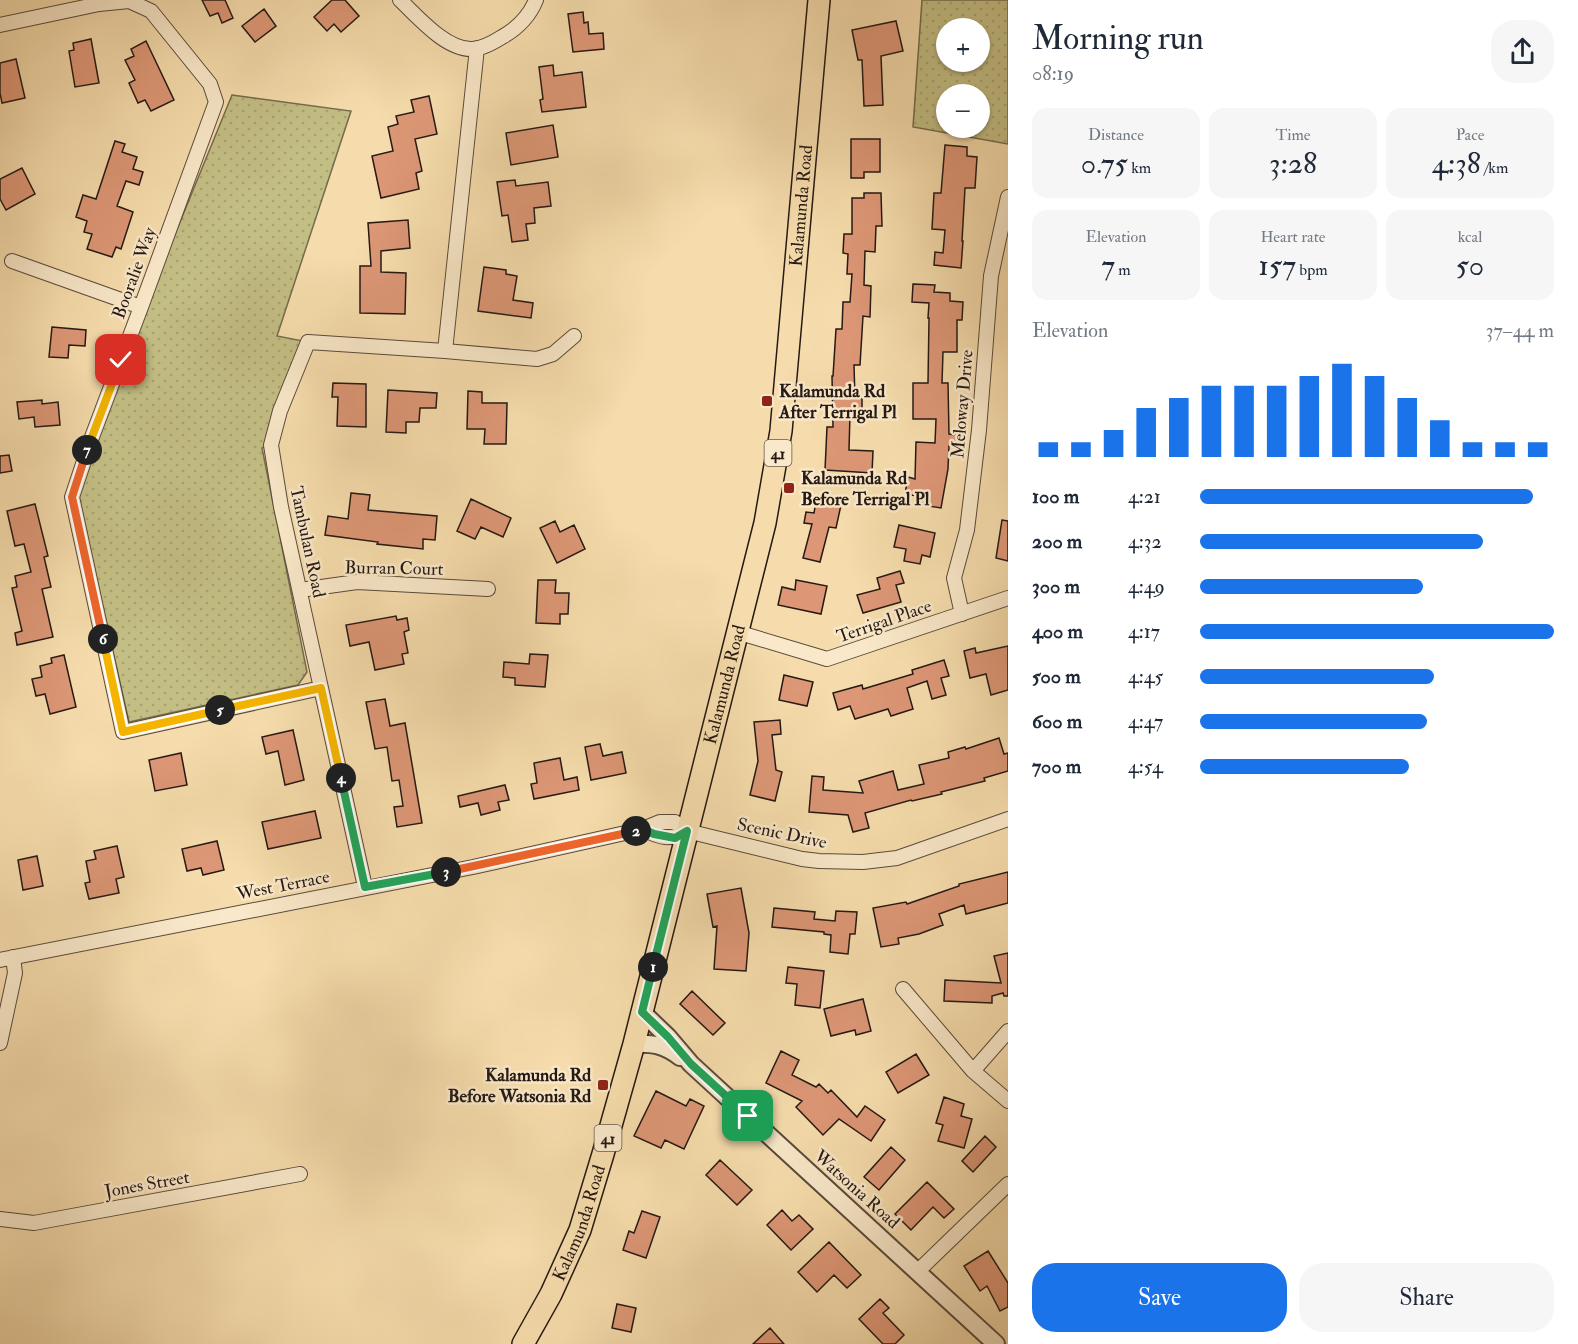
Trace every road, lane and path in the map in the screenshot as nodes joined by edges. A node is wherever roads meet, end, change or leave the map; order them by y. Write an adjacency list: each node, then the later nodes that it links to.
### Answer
1 (400, 0): 5 (street)
2 (536, 0): 5 (street)
3 (819, 0): 15 (main road, Kalamunda Road / 41)
4 (0, 25): 8 (street, Booralie Way)
5 (477, 48): 10 (street)
6 (1008, 197): 14 (street, Meloway Drive)
7 (12, 261): 8 (street)
8 (141, 307): 16 (street, Booralie Way)
9 (574, 336): 10 (street, Tambulan Road)
10 (445, 351): 11 (street, Tambulan Road)
11 (300, 590): 12 (street, Burran Court); 16 (street, Tambulan Road)
12 (488, 590)
13 (1008, 598): 14 (street, Terrigal Place)
14 (962, 614): 15 (street, Terrigal Place)
15 (737, 632): 18 (main road, Kalamunda Road / 41)
16 (321, 688): 19 (street, Tambulan Road)
17 (1008, 819): 18 (street, Scenic Drive)
18 (687, 831): 19 (street, West Terrace); 22 (main road, Kalamunda Road / 41)
19 (365, 887): 20 (street, West Terrace)
20 (7, 958): 24 (street)
21 (903, 989): 27 (street)
22 (642, 1012): 25 (main road, Kalamunda Road / 41); 26 (street, Watsonia Road)
23 (1008, 1031): 27 (street)
24 (0, 1043)
25 (634, 1044): 26 (street, Watsonia Road); 33 (main road, Kalamunda Road / 41)
26 (691, 1064): 32 (street, Watsonia Road)
27 (973, 1071): 28 (street)
28 (1008, 1101)
29 (300, 1174): 31 (street, Jones Street)
30 (1008, 1184): 32 (street)
31 (0, 1219)
32 (918, 1271): 34 (street, Watsonia Road)
33 (523, 1344)
34 (996, 1344)

